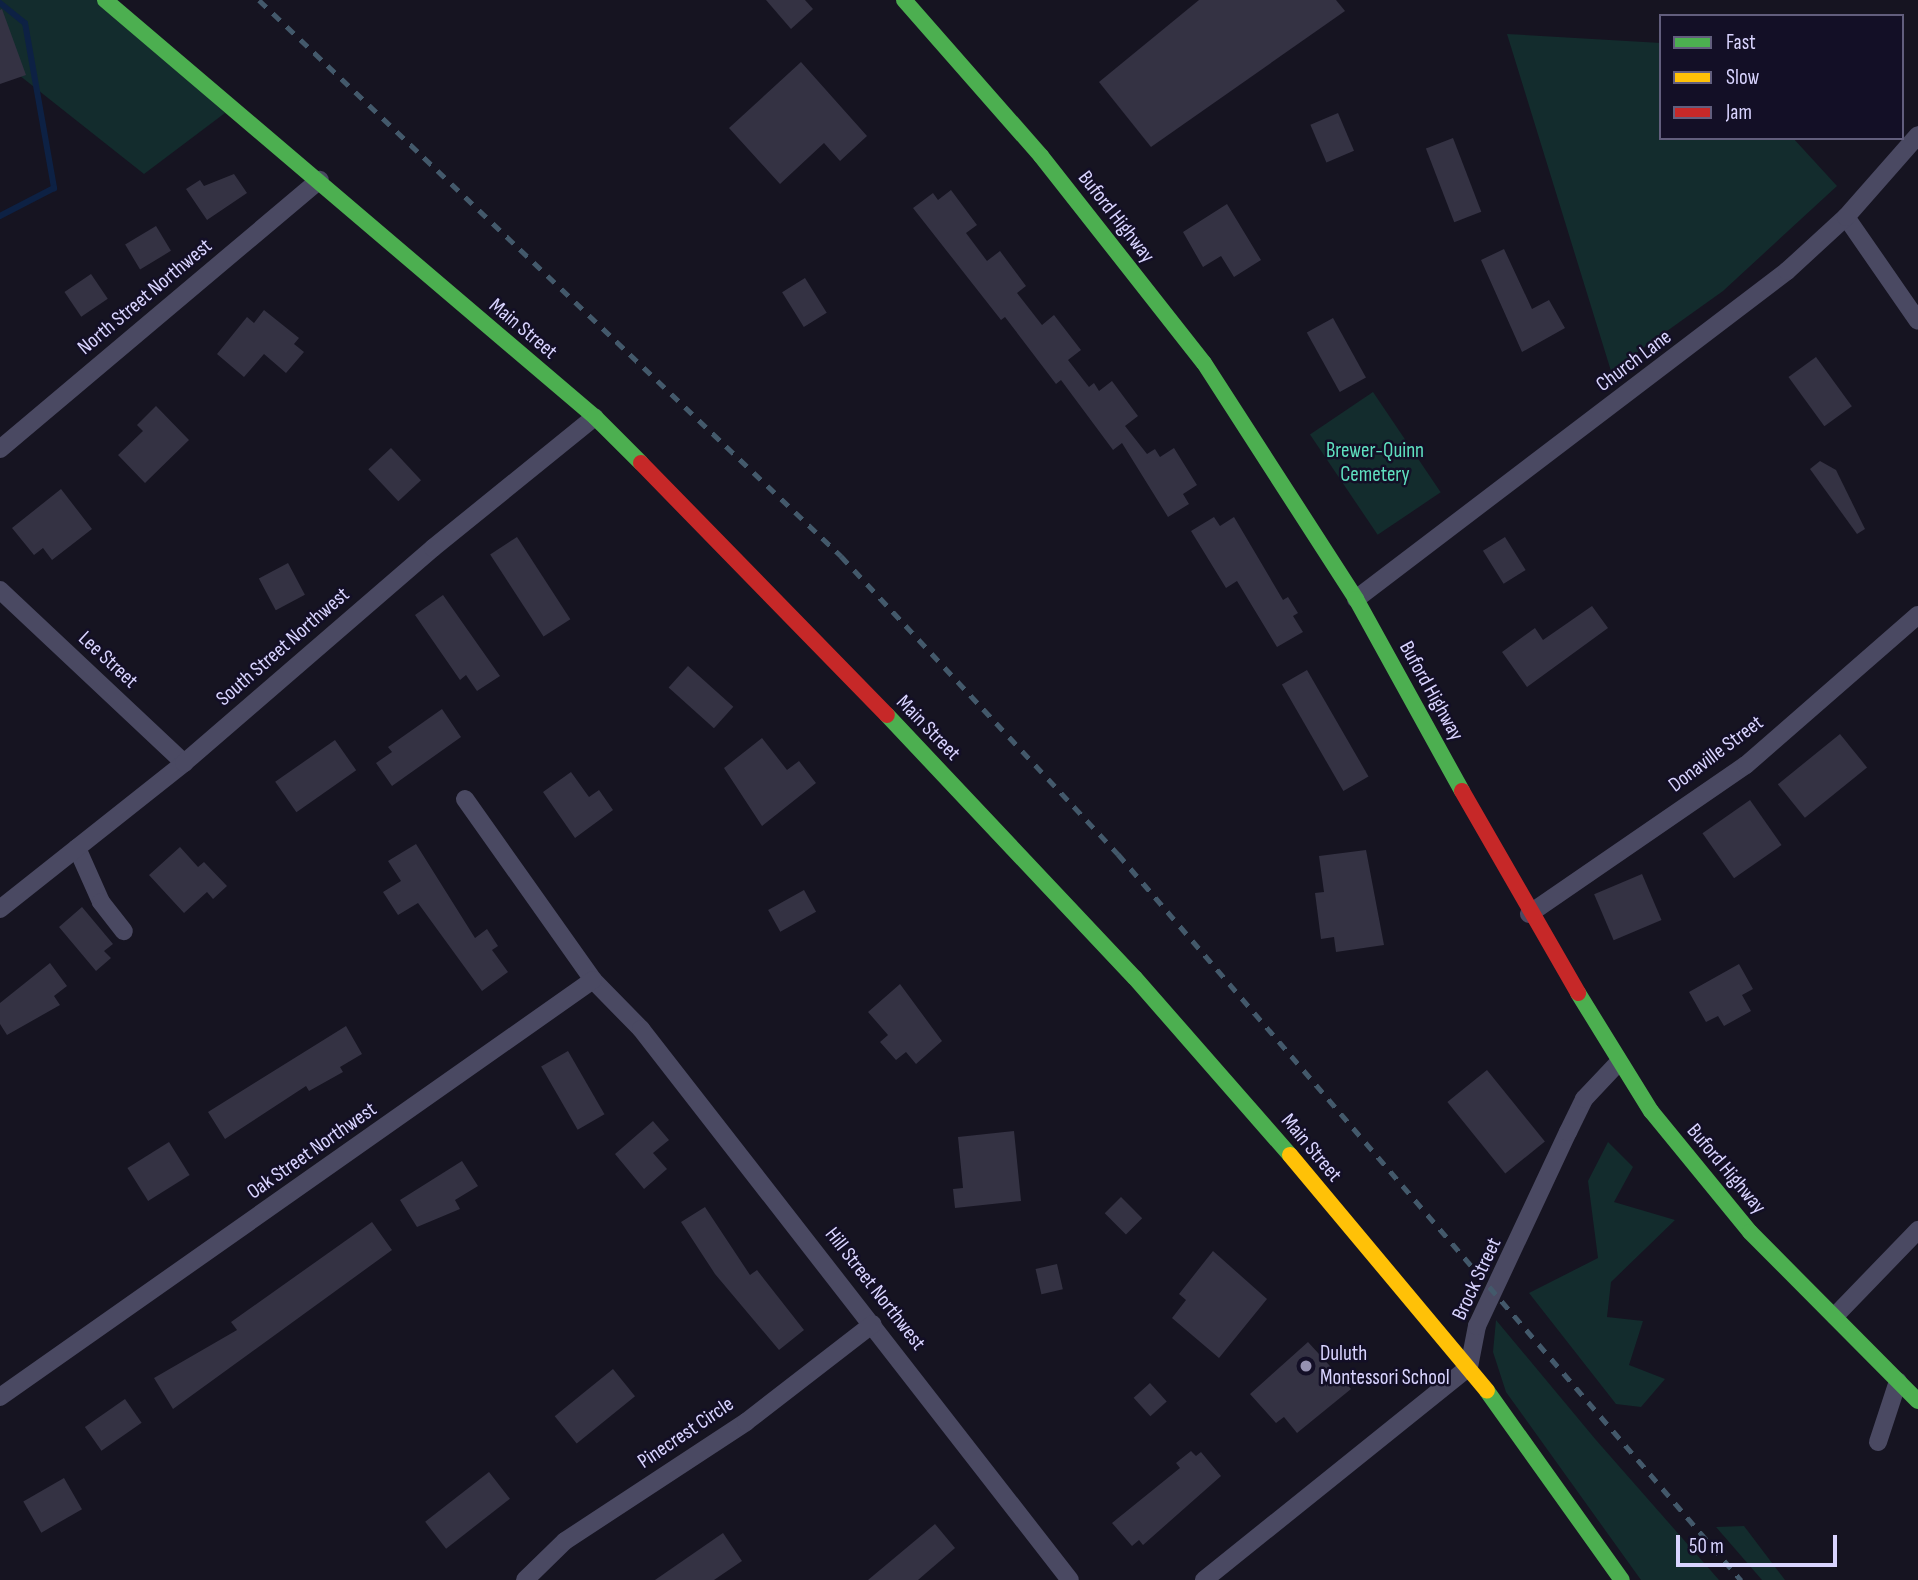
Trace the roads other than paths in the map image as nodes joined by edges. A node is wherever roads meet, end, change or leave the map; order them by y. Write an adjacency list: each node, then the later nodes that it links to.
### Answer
1 (105, 0): 4 (street, Main Street)
2 (904, 0): 10 (street, Buford Highway)
3 (1918, 135): 5 (street, Church Lane)
4 (320, 180): 7 (street, Main Street); 8 (street, North Street Northwest)
5 (1846, 217): 6 (street); 10 (street, Church Lane)
6 (1918, 321)
7 (595, 417): 12 (street, South Street Northwest); 23 (street, Main Street)
8 (0, 449)
9 (0, 590): 12 (street, Lee Street)
10 (1356, 599): 16 (street, Buford Highway)
11 (1918, 615): 16 (street, Donaville Street)
12 (184, 763): 14 (street, South Street Northwest)
13 (465, 799): 18 (street)
14 (77, 848): 15 (street, South Street Northwest); 17 (street)
15 (0, 909)
16 (1529, 914): 19 (street, Buford Highway)
17 (124, 930)
18 (593, 980): 22 (street, Hill Street Northwest); 25 (street, Oak Street Northwest)
19 (1617, 1064): 21 (street, Buford Highway); 23 (street, Brock Street)
20 (1918, 1230): 21 (street)
21 (1835, 1316): 24 (street, Buford Highway)
22 (873, 1324): 28 (street, Pinecrest Circle); 29 (street, Hill Street Northwest)
23 (1469, 1367): 30 (street); 31 (street, Main Street)
24 (1898, 1381): 26 (street, Buford Highway); 27 (street)
25 (0, 1397)
26 (1918, 1401)
27 (1878, 1442)
28 (525, 1580)
29 (1070, 1580)
30 (1204, 1580)
31 (1622, 1580)

